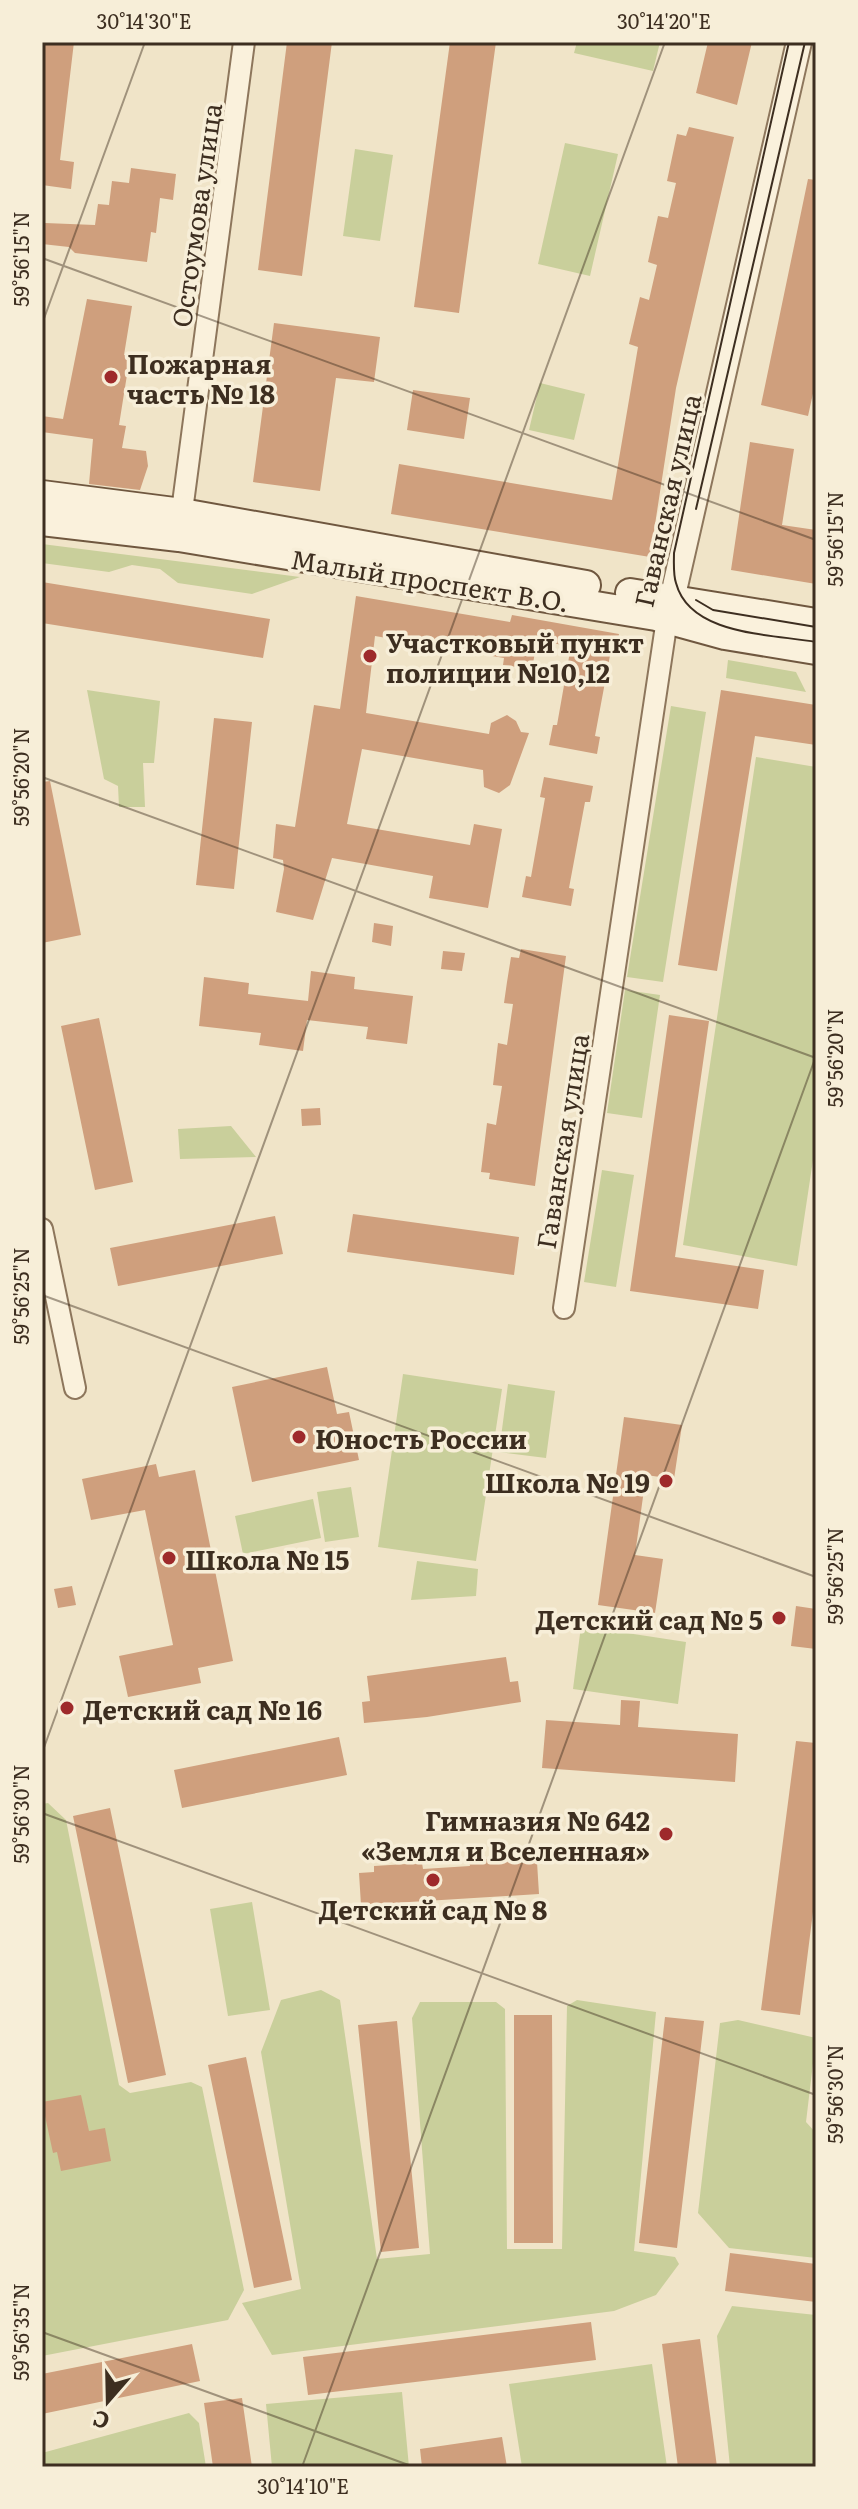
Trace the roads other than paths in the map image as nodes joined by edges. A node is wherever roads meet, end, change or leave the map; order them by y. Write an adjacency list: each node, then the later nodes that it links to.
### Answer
1 (244, 42): 5 (street, Остоумова улица)
2 (799, 42): 6 (street, Гаванская улица)
3 (42, 495): 5 (main road, Малый проспект В.О.)
4 (42, 521): 5 (main road, Малый проспект В.О.)
5 (181, 525): 6 (main road, Малый проспект В.О.)
6 (669, 610): 7 (main road, Малый проспект В.О.); 8 (main road, Малый проспект В.О.); 10 (street, Гаванская улица)
7 (816, 623)
8 (816, 650)
9 (42, 1229): 11 (street)
10 (564, 1308)
11 (75, 1388)

